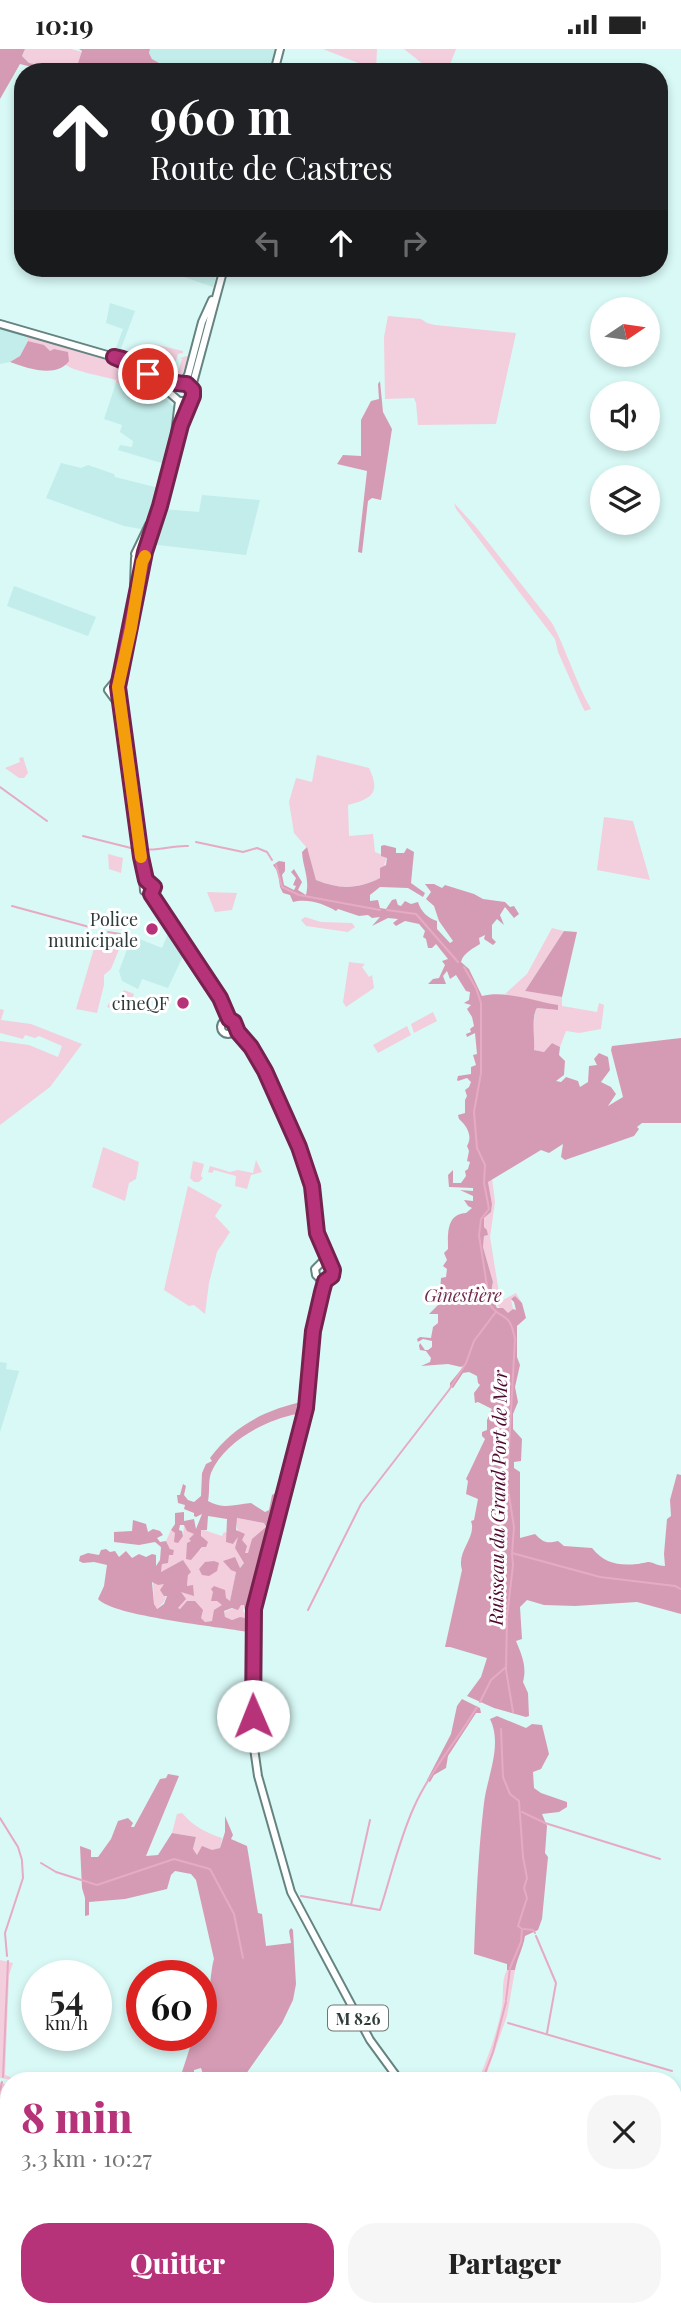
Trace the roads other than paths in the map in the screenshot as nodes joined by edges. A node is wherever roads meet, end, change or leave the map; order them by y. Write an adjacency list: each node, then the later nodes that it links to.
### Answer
1 (220, 277): 5 (main road)
2 (221, 277): 6 (main road)
3 (0, 324): 4 (main road)
4 (114, 357): 5 (main road); 7 (main road)
5 (181, 384): 6 (main road); 7 (main road)
6 (192, 389): 8 (main road)
7 (177, 400): 8 (main road); 9 (main road)
8 (189, 401): 9 (main road)
9 (140, 554): 10 (main road)
10 (226, 1021): 11 (main road); 11 (main road)
11 (234, 1030): 12 (main road, M 826)
12 (325, 1263): 13 (main road, M 826); 13 (main road, M 826)
13 (323, 1279): 14 (main road, M 826)
14 (393, 2072)

